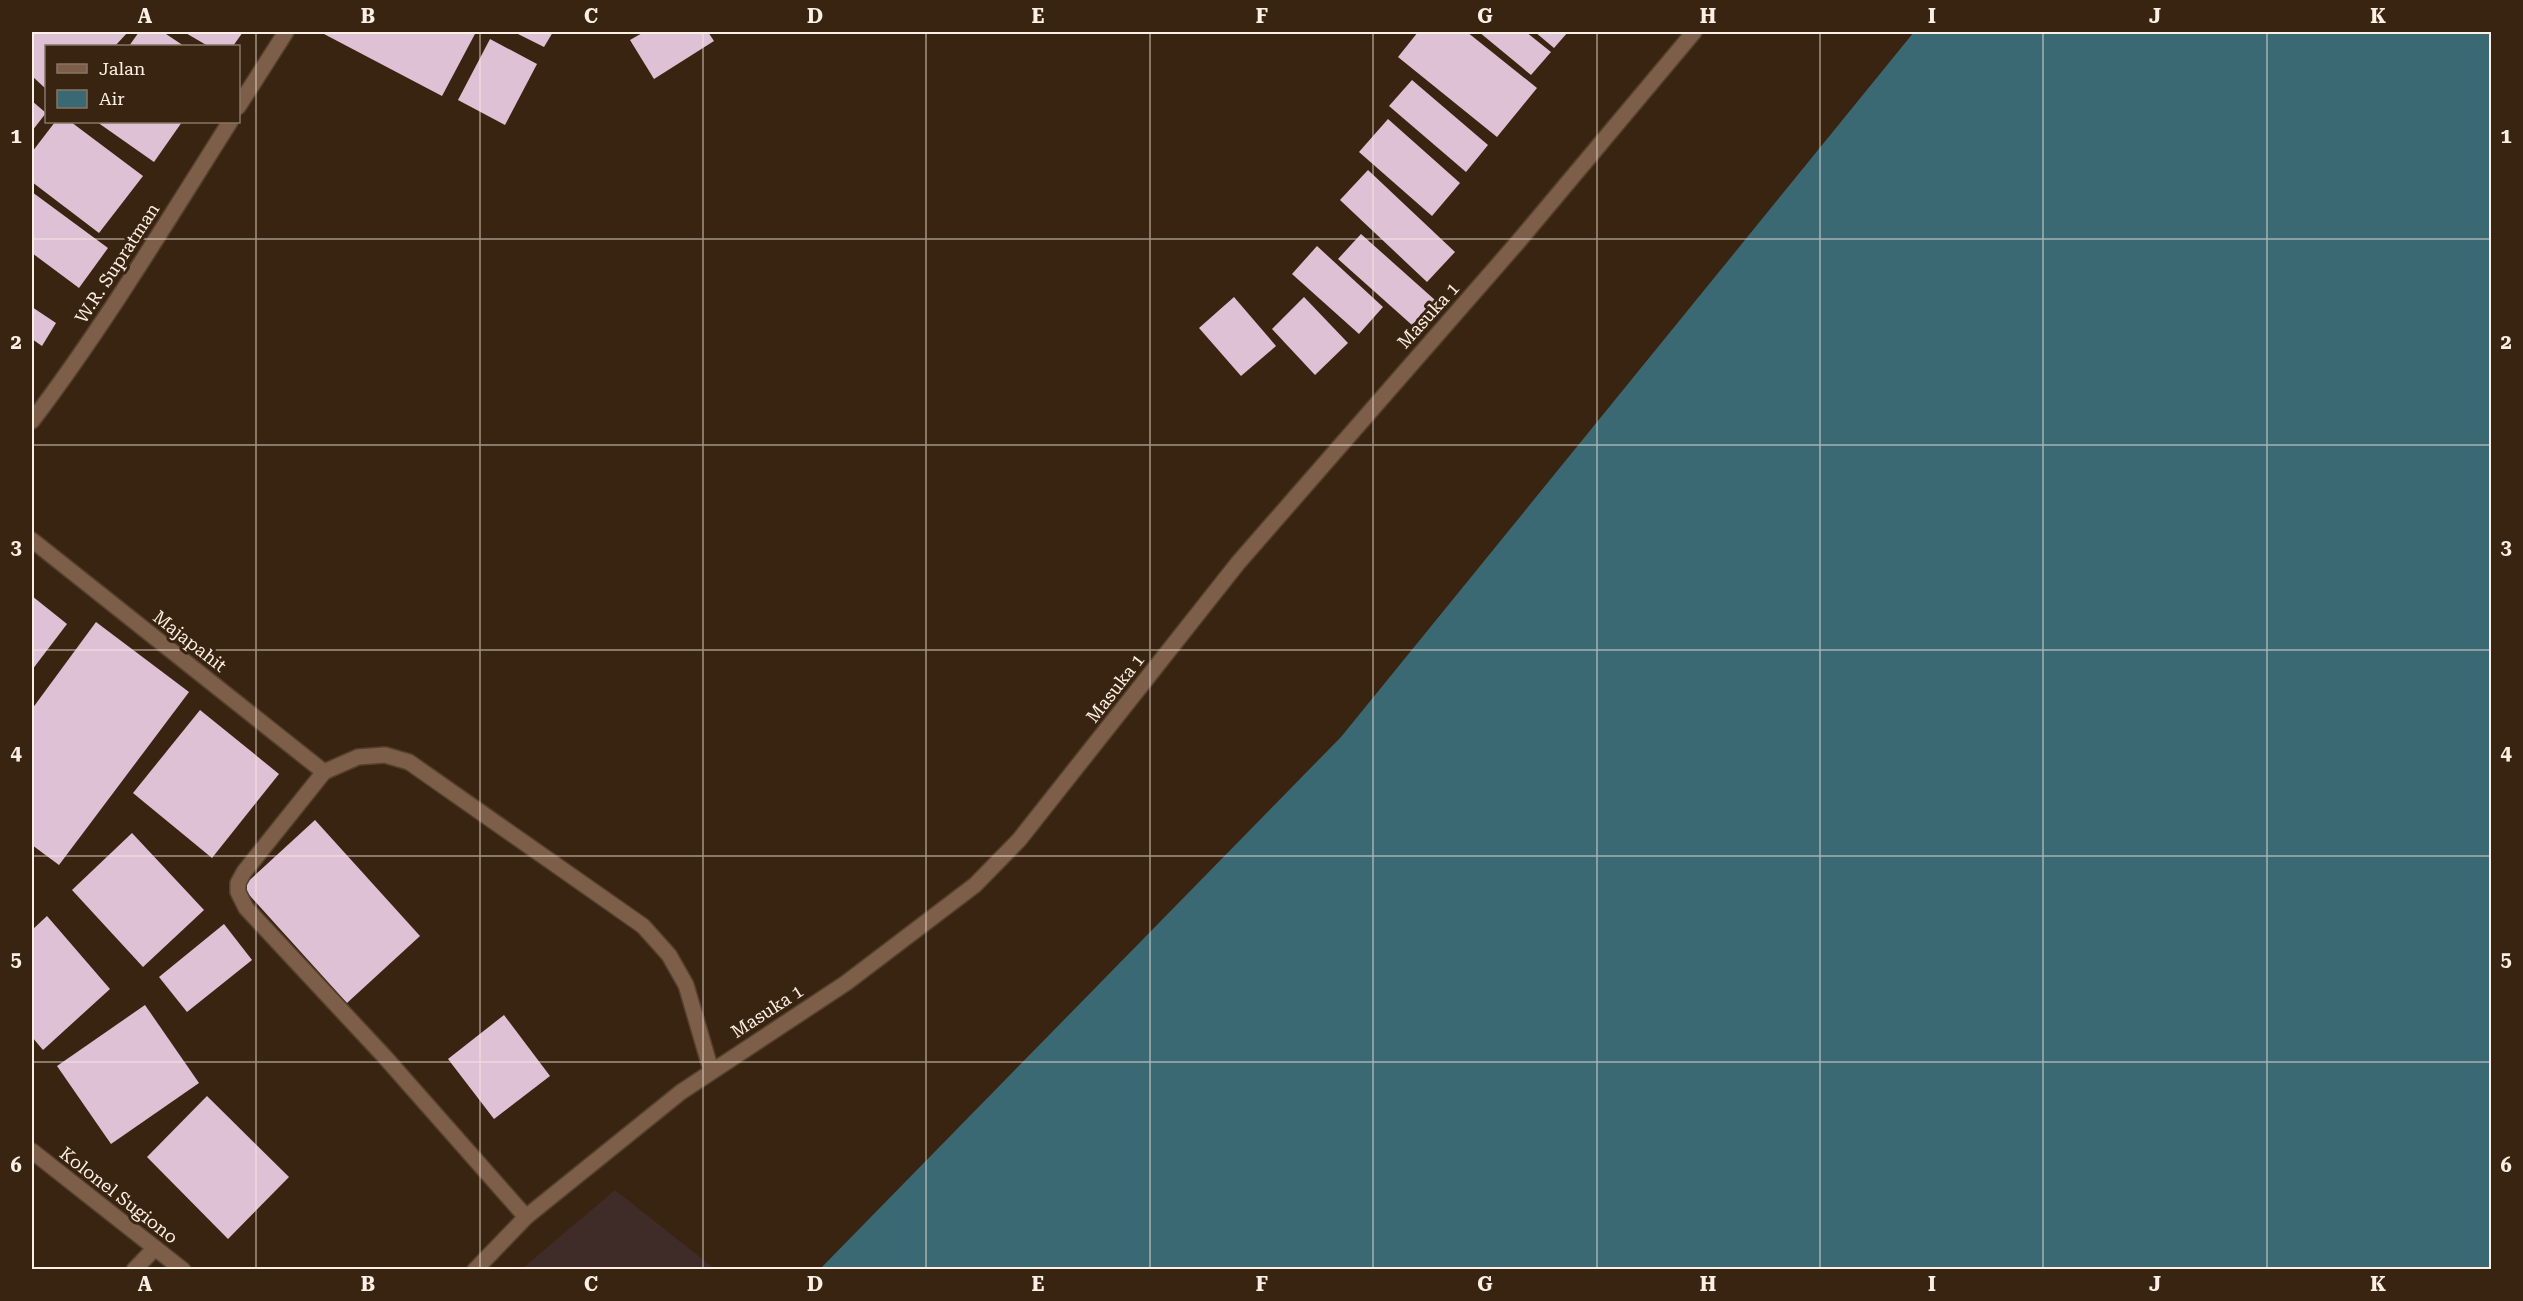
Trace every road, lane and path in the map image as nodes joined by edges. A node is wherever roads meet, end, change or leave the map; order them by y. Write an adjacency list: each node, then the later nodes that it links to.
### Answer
1 (286, 32): 3 (street)
2 (1694, 32): 8 (street, Masuka 1)
3 (240, 104)
4 (229, 123): 5 (street, W.R. Supratman)
5 (32, 421)
6 (32, 540): 7 (street, Majapahit)
7 (324, 772): 8 (street); 10 (street)
8 (711, 1070): 10 (street, Masuka 1)
9 (32, 1151): 11 (street, Kolonel Sugiono)
10 (526, 1217): 14 (street, Masuka 1)
11 (155, 1248): 12 (street); 13 (street, Kolonel Sugiono)
12 (134, 1269)
13 (183, 1269)
14 (475, 1269)

